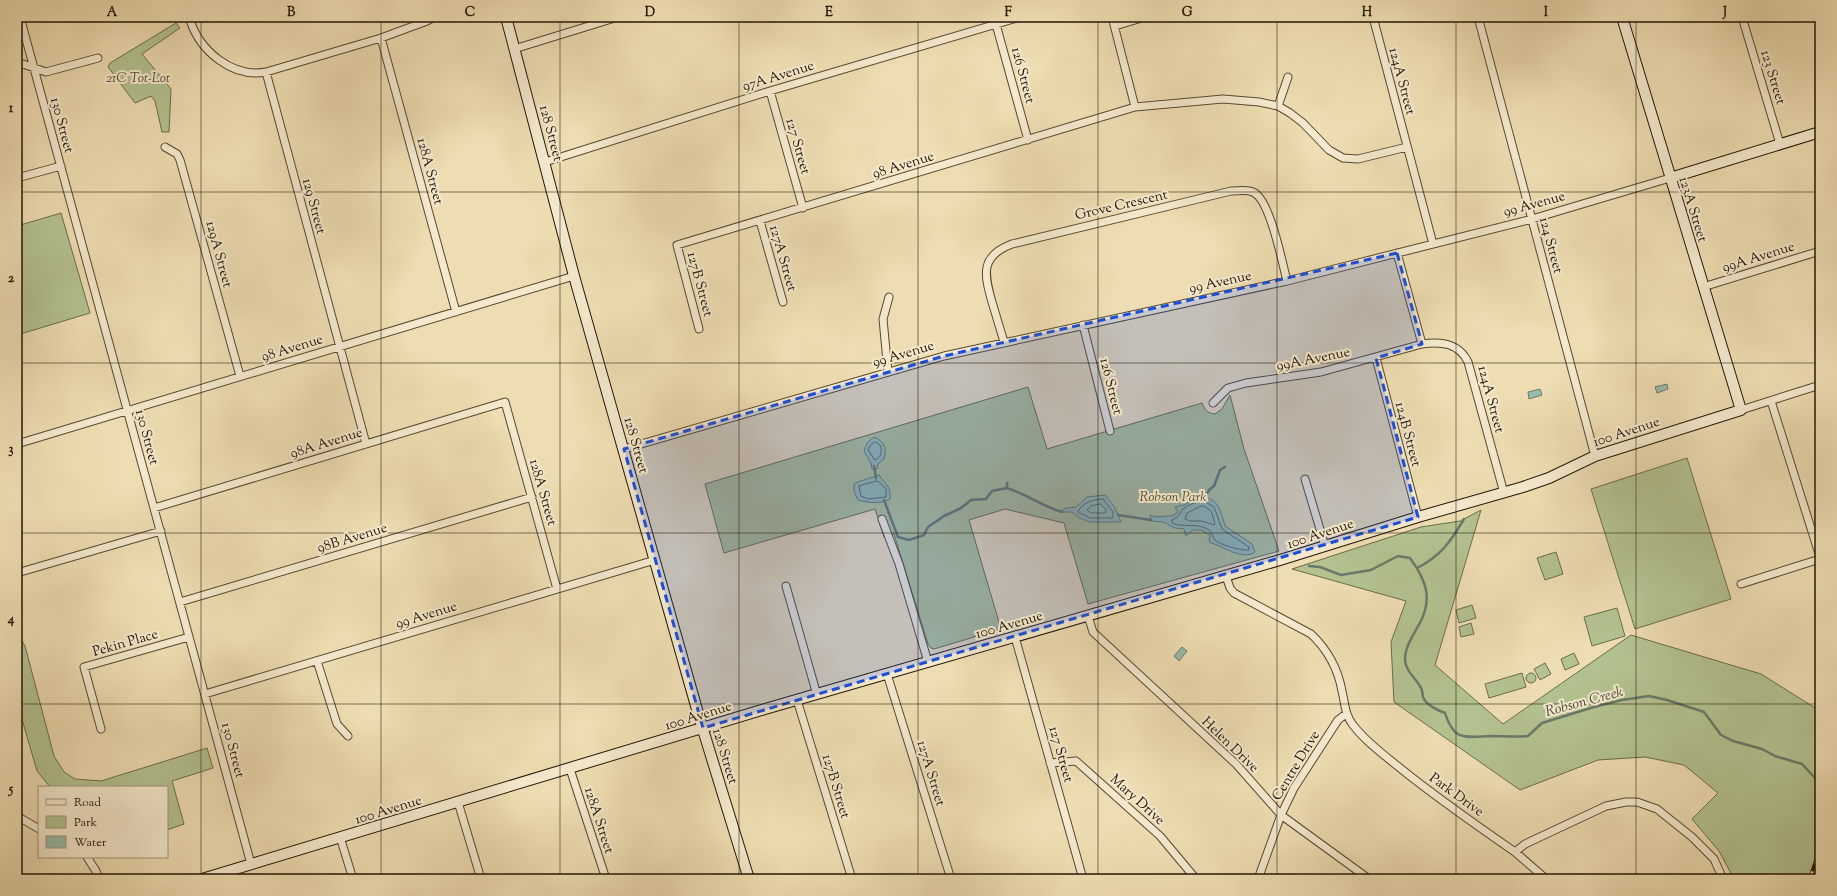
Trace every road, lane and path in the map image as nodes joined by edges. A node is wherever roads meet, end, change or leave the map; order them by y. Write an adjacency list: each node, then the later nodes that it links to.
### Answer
1 (20, 17): 19 (street, 130 Street)
2 (434, 17): 15 (street)
3 (506, 17): 16 (street, 128 Street)
4 (618, 17): 16 (street)
5 (1020, 17): 13 (street, 97A Avenue)
6 (1112, 17): 14 (street)
7 (1145, 17): 14 (street)
8 (1373, 17): 29 (street, 124A Street)
9 (1478, 17): 35 (street, 124 Street)
10 (1622, 17): 33 (street, 123A Street)
11 (1742, 17): 27 (street, 123 Street)
12 (190, 20): 20 (street)
13 (995, 20): 22 (street, 97A Avenue); 26 (street, 126 Street)
14 (1115, 26): 24 (street)
15 (381, 38): 20 (street); 46 (street, 128A Street)
16 (514, 49): 30 (street, 128 Street)
17 (98, 58): 19 (street)
18 (17, 66): 19 (street)
19 (34, 68): 31 (street, 130 Street)
20 (266, 72): 51 (street, 129 Street)
21 (1288, 77): 23 (street)
22 (770, 91): 30 (street, 97A Avenue); 34 (street, 127 Street)
23 (1278, 106): 24 (street, 98 Avenue); 29 (street)
24 (1135, 107): 26 (street, 98 Avenue)
25 (1820, 132): 27 (street, 99 Avenue)
26 (1028, 140): 34 (street, 98 Avenue)
27 (1780, 144): 33 (street, 99 Avenue)
28 (164, 147): 54 (street, 129A Street)
29 (1407, 147): 37 (street, 124A Street)
30 (545, 162): 41 (street, 128 Street)
31 (61, 166): 32 (street); 60 (street, 130 Street)
32 (17, 178)
33 (1670, 178): 35 (street, 99 Avenue); 43 (street, 123A Street)
34 (803, 208): 36 (street, 98 Avenue)
35 (1532, 219): 37 (street, 99 Avenue); 65 (street, 124 Street)
36 (760, 221): 38 (street, 98 Avenue); 45 (street, 127A Street)
37 (1433, 244): 40 (street, 99 Avenue)
38 (677, 245): 48 (street, 127B Street)
39 (1820, 251): 43 (street, 99A Avenue)
40 (1397, 253): 42 (street, 99 Avenue); 50 (street)
41 (574, 276): 46 (street, 98 Avenue); 64 (street, 128 Street)
42 (1287, 281): 47 (street, 99 Avenue); 49 (street, Grove Crescent)
43 (1703, 286): 59 (street, 123A Street)
44 (889, 297): 53 (street)
45 (783, 302)
46 (456, 312): 51 (street, 98 Avenue)
47 (1083, 325): 49 (street, 99 Avenue); 61 (street, 126 Street)
48 (699, 329)
49 (1004, 342): 53 (street, 99 Avenue)
50 (1422, 344): 52 (street, 99A Avenue); 67 (street, 124A Street)
51 (339, 346): 54 (street, 98 Avenue); 63 (street, 129 Street)
52 (1376, 358): 58 (street, 99A Avenue); 70 (street, 124B Street)
53 (888, 372): 64 (street, 99 Avenue)
54 (240, 376): 60 (street, 98 Avenue)
55 (1820, 385): 56 (street, 100 Avenue)
56 (1771, 401): 59 (street, 100 Avenue); 74 (street)
57 (505, 402): 63 (street, 98A Avenue); 68 (street, 128A Street)
58 (1213, 403)
59 (1741, 410): 65 (street, 100 Avenue)
60 (128, 411): 62 (street, 98 Avenue); 69 (street, 130 Street)
61 (1110, 430)
62 (17, 443)
63 (366, 444): 69 (street, 98A Avenue)
64 (624, 449): 75 (street, 128 Street)
65 (1595, 456): 67 (street, 100 Avenue)
66 (1305, 479): 73 (street)
67 (1504, 493): 70 (street, 100 Avenue)
68 (532, 497): 80 (street, 128A Street); 81 (street, 98B Avenue)
69 (154, 508): 72 (street, 130 Street)
70 (1418, 516): 73 (street, 100 Avenue)
71 (882, 519): 86 (street)
72 (161, 531): 76 (street); 81 (street, 130 Street)
73 (1325, 546): 77 (street, 100 Avenue)
74 (1820, 558): 78 (street)
75 (655, 560): 80 (street, 99 Avenue); 92 (street, 128 Street)
76 (17, 573)
77 (1226, 576): 82 (street, 100 Avenue); 91 (street, Park Drive)
78 (1741, 584)
79 (786, 586): 89 (street)
80 (557, 589): 85 (street, 99 Avenue)
81 (180, 602): 83 (street, 130 Street)
82 (1088, 616): 84 (street, 100 Avenue); 98 (street, Helen Drive)
83 (190, 637): 88 (street, 130 Street); 93 (street, Pekin Place)
84 (1015, 637): 86 (street, 100 Avenue); 95 (street, 127 Street)
85 (318, 661): 88 (street, 99 Avenue); 94 (street)
86 (928, 662): 87 (street, 100 Avenue)
87 (887, 674): 89 (street, 100 Avenue); 112 (street, 127A Street)
88 (205, 694): 104 (street, 130 Street)
89 (817, 694): 90 (street, 100 Avenue)
90 (797, 700): 92 (street, 100 Avenue); 111 (street, 127B Street)
91 (1346, 714): 98 (street, Centre Drive); 102 (street, Park Drive)
92 (703, 728): 96 (street, 100 Avenue); 110 (street, 128 Street)
93 (101, 729)
94 (348, 736)
95 (1050, 763): 113 (street, 127 Street); 114 (street, Mary Drive)
96 (570, 769): 97 (street, 100 Avenue); 109 (street, 128A Street)
97 (458, 802): 101 (street, 100 Avenue); 108 (street)
98 (1281, 815): 115 (street, Centre Drive); 116 (street, Helen Drive)
99 (17, 816): 100 (street)
100 (38, 828)
101 (340, 837): 104 (street, 100 Avenue); 107 (street)
102 (1515, 852): 117 (street, Park Drive); 118 (street)
103 (88, 858): 105 (street)
104 (251, 864): 106 (street, 100 Avenue)
105 (99, 879)
106 (202, 879)
107 (353, 879)
108 (481, 879)
109 (606, 879)
110 (749, 879)
111 (852, 879)
112 (951, 879)
113 (1083, 879)
114 (1196, 879)
115 (1258, 879)
116 (1369, 879)
117 (1546, 879)
118 (1723, 879)

